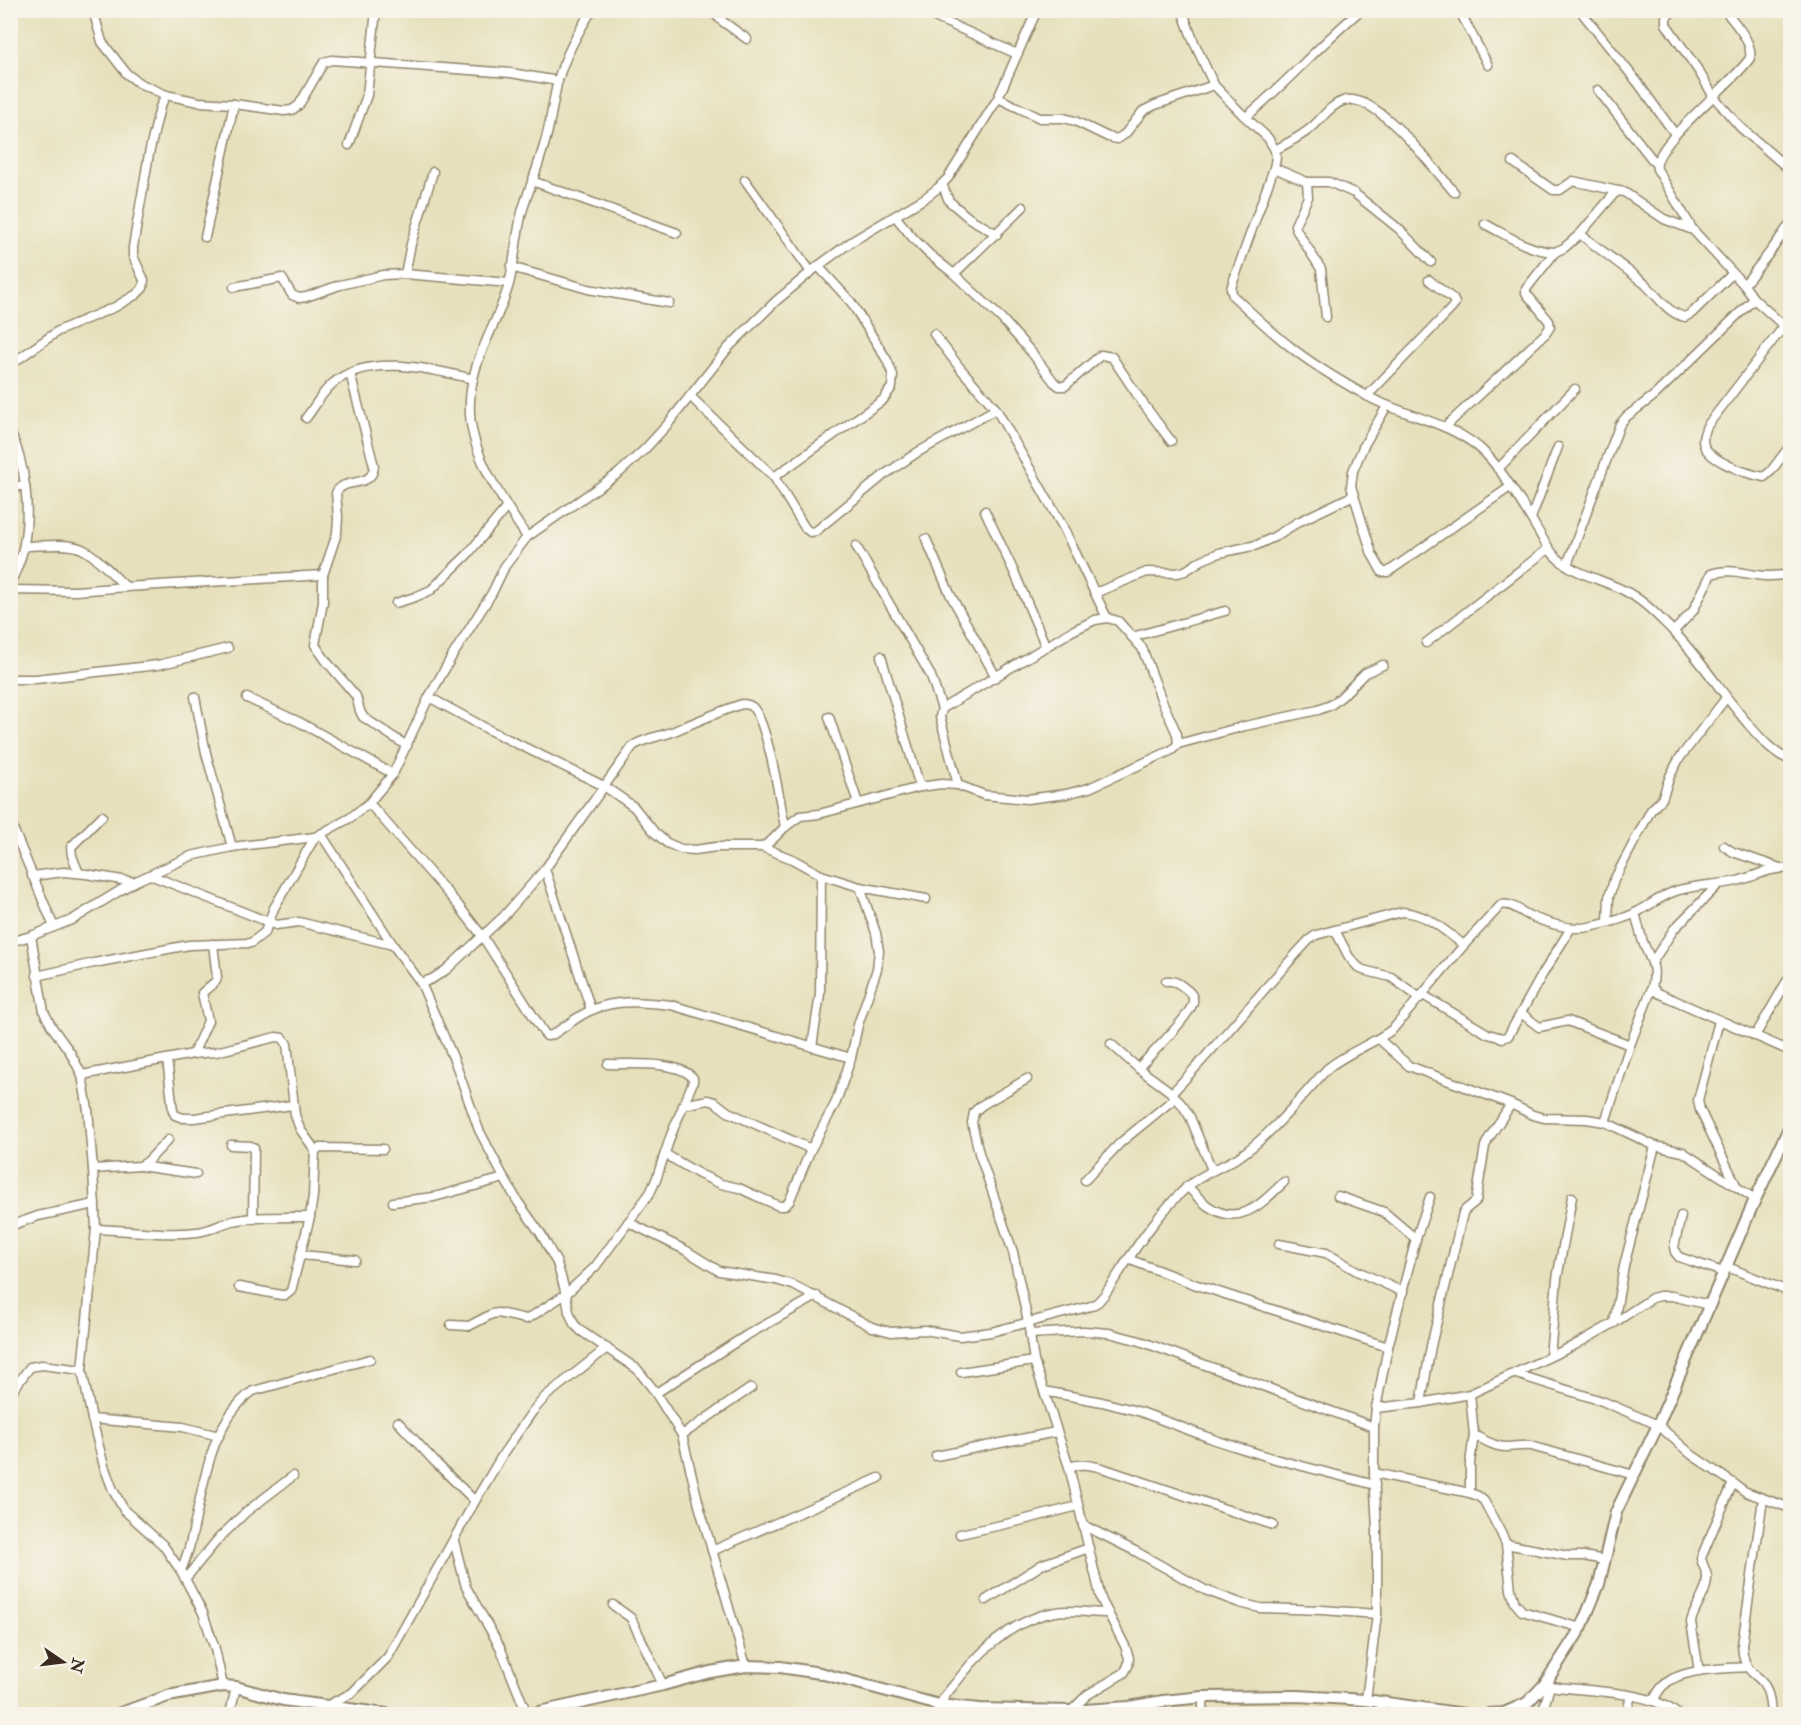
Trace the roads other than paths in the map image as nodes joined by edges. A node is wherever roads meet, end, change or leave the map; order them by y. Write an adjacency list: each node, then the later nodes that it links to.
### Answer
1 (93, 10): 20 (street)
2 (376, 10): 15 (street)
3 (592, 10): 17 (street)
4 (711, 10): 13 (street)
5 (919, 10): 14 (street)
6 (1037, 10): 14 (street)
7 (1182, 10): 18 (street)
8 (1361, 10): 24 (street)
9 (1459, 10): 16 (street)
10 (1674, 10): 22 (street)
11 (1725, 10): 22 (street)
12 (1583, 14): 25 (street)
13 (747, 39)
14 (1017, 54): 21 (street)
15 (370, 62): 17 (street); 23 (street); 26 (street)
16 (1488, 65)
17 (558, 81): 34 (street)
18 (1214, 85): 21 (street); 24 (street)
19 (1598, 90): 29 (street)
20 (166, 95): 23 (street); 65 (street)
21 (998, 98): 36 (street)
22 (1714, 98): 25 (street); 31 (street)
23 (234, 104): 47 (street)
24 (1246, 117): 27 (street)
25 (1675, 134): 29 (street)
26 (349, 146)
27 (1275, 150): 30 (street); 38 (street)
28 (1513, 162): 37 (street)
29 (1655, 163): 43 (street)
30 (1274, 168): 35 (street); 70 (street)
31 (1791, 170)
32 (433, 172): 53 (street)
33 (745, 180): 52 (street)
34 (532, 181): 44 (street); 51 (street)
35 (1307, 182): 49 (street); 62 (street)
36 (942, 184): 40 (street); 45 (street)
37 (1618, 191): 43 (street); 46 (street)
38 (1454, 192)
39 (1023, 207): 45 (street)
40 (895, 216): 50 (street); 54 (street)
41 (1485, 224): 48 (street)
42 (1791, 224): 58 (street)
43 (1693, 230): 55 (street)
44 (677, 233)
45 (997, 234): 54 (street)
46 (1580, 234): 48 (street); 55 (street)
47 (205, 237)
48 (1555, 252): 74 (street)
49 (1431, 262)
50 (818, 266): 52 (street); 80 (street)
51 (511, 267): 57 (street); 61 (street)
52 (811, 272): 69 (street)
53 (405, 274): 57 (street); 59 (street)
54 (954, 274): 76 (street)
55 (1732, 274): 58 (street)
56 (1430, 280): 70 (street)
57 (509, 283): 67 (street)
58 (1744, 285): 60 (street)
59 (234, 287)
60 (1754, 299): 63 (street); 95 (street)
61 (669, 303)
62 (1326, 317)
63 (1787, 328): 77 (street)
64 (934, 334): 72 (street)
65 (10, 365)
66 (350, 373): 67 (street); 73 (street); 96 (street)
67 (473, 379): 85 (street)
68 (1575, 389): 79 (street)
69 (690, 396): 80 (street); 88 (street)
70 (1367, 396): 71 (street)
71 (1387, 406): 74 (street); 84 (street)
72 (996, 409): 80 (street); 101 (street)
73 (306, 418)
74 (1445, 427): 79 (street)
75 (10, 431): 82 (street)
76 (1171, 441)
77 (1791, 446)
78 (1558, 447): 87 (street)
79 (1498, 469): 83 (street)
80 (774, 477)
81 (10, 486): 82 (street)
82 (25, 486): 90 (street)
83 (1510, 487): 84 (street); 87 (street)
84 (1354, 495): 101 (street)
85 (507, 507): 88 (street); 102 (street)
86 (985, 511): 108 (street)
87 (1531, 518): 92 (street)
88 (527, 537): 115 (street)
89 (926, 539): 112 (street)
90 (24, 546): 94 (street); 99 (street)
91 (856, 546): 118 (street)
92 (1548, 549): 95 (street); 107 (street)
93 (10, 559): 94 (street)
94 (20, 561): 98 (street)
95 (1567, 566): 105 (street)
96 (323, 575): 99 (street); 121 (street)
97 (1791, 575): 105 (street)
98 (10, 584)
99 (126, 586): 100 (street)
100 (10, 590)
101 (1095, 593): 104 (street)
102 (396, 603)
103 (1225, 611): 106 (street)
104 (1107, 618): 106 (street); 108 (street)
105 (1674, 632): 117 (street)
106 (1132, 637): 120 (street)
107 (1426, 644)
108 (1046, 647): 112 (street)
109 (228, 648): 113 (street)
110 (880, 656): 126 (street)
111 (1383, 665): 120 (street)
112 (996, 677): 118 (street)
113 (10, 679)
114 (195, 697): 133 (street)
115 (429, 697): 121 (street); 125 (street)
116 (247, 698): 123 (street)
117 (1726, 698): 122 (street); 149 (street)
118 (942, 709): 124 (street)
119 (829, 717): 128 (street)
120 (1178, 744): 124 (street)
121 (407, 746): 123 (street)
122 (1791, 760)
123 (393, 774): 127 (street)
124 (958, 785): 126 (street)
125 (604, 786): 131 (street); 135 (street); 137 (street)
126 (920, 787): 128 (street)
127 (369, 803): 132 (street); 154 (street)
128 (858, 803): 131 (street)
129 (102, 816): 139 (street)
130 (10, 821): 142 (street)
131 (785, 827): 135 (street)
132 (318, 836): 133 (street); 148 (street); 157 (street)
133 (232, 846): 140 (street)
134 (1724, 846): 136 (street)
135 (762, 847): 141 (street)
136 (1780, 868): 138 (street); 144 (street)
137 (544, 869): 154 (street); 166 (street)
138 (1791, 869)
139 (79, 873): 142 (street); 143 (street)
140 (150, 875): 143 (street); 148 (street)
141 (821, 875): 145 (street); 173 (street)
142 (32, 876): 150 (street)
143 (134, 882): 150 (street)
144 (1720, 884): 147 (street); 159 (street)
145 (860, 887): 146 (street); 176 (street)
146 (926, 899)
147 (1635, 913): 149 (street); 159 (street)
148 (270, 921): 156 (street); 157 (street)
149 (1608, 922): 151 (street)
150 (54, 927): 153 (street)
151 (1571, 928): 158 (street); 167 (street)
152 (1335, 930): 158 (street); 165 (street); 182 (street)
153 (31, 936): 155 (street); 160 (street)
154 (483, 937): 163 (street); 166 (street)
155 (10, 942)
156 (213, 944): 160 (street); 175 (street)
157 (393, 945): 163 (street)
158 (1464, 945): 165 (street)
159 (1653, 961): 164 (street)
160 (37, 976): 180 (street)
161 (1791, 976): 169 (street)
162 (1166, 981): 179 (street)
163 (421, 983): 199 (street)
164 (1652, 988): 168 (street); 172 (street)
165 (1422, 996): 167 (street); 170 (street)
166 (591, 1010): 173 (street)
167 (1521, 1013): 172 (street)
168 (1719, 1021): 169 (street); 202 (street)
169 (1755, 1036): 174 (street)
170 (1379, 1039): 183 (street); 197 (street)
171 (1111, 1044): 179 (street)
172 (1630, 1045): 186 (street)
173 (812, 1047): 176 (street)
174 (1791, 1051)
175 (193, 1054): 177 (street); 184 (street)
176 (850, 1058): 192 (street)
177 (167, 1059): 180 (street); 184 (street)
178 (608, 1064): 185 (street)
179 (1138, 1068): 182 (street)
180 (82, 1076): 196 (street)
181 (1026, 1079): 228 (street)
182 (1174, 1095): 197 (street); 200 (street)
183 (1511, 1104): 186 (street); 245 (street)
184 (293, 1105): 193 (street)
185 (683, 1105): 192 (street); 194 (street)
186 (1605, 1122): 190 (street)
187 (1791, 1126): 207 (street)
188 (168, 1140): 195 (street)
189 (231, 1145): 212 (street)
190 (1655, 1146): 202 (street); 229 (street)
191 (384, 1149): 193 (street)
192 (812, 1149): 194 (street)
193 (315, 1150): 211 (street)
194 (665, 1154): 213 (street)
195 (140, 1166): 196 (street); 198 (street)
196 (93, 1169): 209 (street)
197 (1212, 1170): 203 (street)
198 (196, 1174)
199 (504, 1178): 208 (street); 225 (street)
200 (1085, 1180)
201 (1284, 1182): 203 (street)
202 (1736, 1185): 207 (street)
203 (1187, 1186): 220 (street)
204 (1338, 1196): 216 (street)
205 (1430, 1197): 216 (street)
206 (1572, 1197): 234 (street)
207 (1755, 1199): 221 (street)
208 (393, 1202)
209 (95, 1204): 214 (street); 215 (street)
210 (1681, 1216): 221 (street)
211 (310, 1217): 212 (street); 218 (street)
212 (253, 1219): 215 (street)
213 (628, 1222): 225 (street); 226 (street)
214 (10, 1227)
215 (96, 1229): 237 (street)
216 (1416, 1239): 223 (street)
217 (1279, 1244): 223 (street)
218 (301, 1255): 219 (street); 222 (street)
219 (356, 1260)
220 (1128, 1260): 228 (street); 232 (street)
221 (1724, 1269): 224 (street); 227 (street)
222 (239, 1287)
223 (1403, 1292): 232 (street)
224 (1791, 1292)
225 (566, 1294): 230 (street); 233 (street)
226 (816, 1296): 228 (street); 242 (street)
227 (1708, 1305): 229 (street); 249 (street)
228 (1028, 1322): 231 (street)
229 (1614, 1323): 234 (street)
230 (451, 1325)
231 (1030, 1334): 236 (street); 250 (street)
232 (1388, 1347): 246 (street)
233 (607, 1348): 242 (street); 265 (street)
234 (1550, 1356): 239 (street)
235 (370, 1359): 254 (street)
236 (1034, 1361): 238 (street); 241 (street)
237 (82, 1370): 243 (street); 247 (street)
238 (961, 1372)
239 (1516, 1374): 244 (street); 249 (street)
240 (751, 1388): 252 (street)
241 (1044, 1391): 251 (street); 262 (street)
242 (656, 1393): 252 (street)
243 (10, 1394)
244 (1470, 1394): 245 (street); 253 (street)
245 (1421, 1403): 246 (street)
246 (1376, 1408): 250 (street)
247 (92, 1419): 254 (street); 276 (street)
248 (398, 1422): 265 (street)
249 (1658, 1425): 258 (street); 261 (street)
250 (1374, 1427): 257 (street)
251 (1056, 1432): 255 (street); 256 (street)
252 (682, 1435): 274 (street)
253 (1474, 1435): 258 (street); 263 (street)
254 (219, 1436): 276 (street)
255 (936, 1456)
256 (1069, 1467): 266 (street); 268 (street)
257 (1374, 1473): 262 (street); 263 (street)
258 (1634, 1475): 275 (street)
259 (293, 1476): 276 (street)
260 (879, 1478): 274 (street)
261 (1733, 1483): 264 (street); 284 (street)
262 (1376, 1485): 280 (street)
263 (1470, 1493): 272 (street)
264 (1763, 1499): 267 (street); 283 (street)
265 (475, 1501): 271 (street)
266 (1078, 1506): 269 (street); 270 (street)
267 (1791, 1508)
268 (1274, 1525)
269 (1083, 1526): 273 (street); 280 (street)
270 (960, 1534)
271 (454, 1540): 294 (street); 302 (street)
272 (1506, 1544): 275 (street); 281 (street)
273 (1089, 1548): 277 (street); 279 (street)
274 (712, 1551): 282 (street)
275 (1605, 1560): 281 (street)
276 (183, 1575): 287 (street)
277 (986, 1600)
278 (613, 1605): 285 (street)
279 (1108, 1613): 295 (street); 296 (street)
280 (1377, 1614): 291 (street)
281 (1581, 1628): 286 (street)
282 (746, 1666): 285 (street); 295 (street)
283 (1747, 1667): 284 (street); 310 (street)
284 (1699, 1671): 292 (street)
285 (663, 1685): 302 (street)
286 (1547, 1685): 289 (street); 306 (street); 307 (street)
287 (223, 1686): 288 (street); 299 (street)
288 (236, 1687): 294 (street); 300 (street)
289 (1631, 1696): 292 (street); 308 (street)
290 (1203, 1697): 291 (street); 298 (street); 303 (street)
291 (1366, 1700): 293 (street)
292 (1653, 1701): 309 (street)
293 (1383, 1702): 304 (street); 305 (street)
294 (325, 1706): 301 (street)
295 (938, 1710): 297 (street)
296 (1071, 1711): 297 (street); 298 (street)
297 (1047, 1712)
298 (1085, 1712)
299 (118, 1714)
300 (230, 1714)
301 (386, 1714)
302 (529, 1714)
303 (1203, 1714)
304 (1380, 1714)
305 (1464, 1714)
306 (1489, 1714)
307 (1542, 1714)
308 (1626, 1714)
309 (1677, 1714)
310 (1771, 1714)

